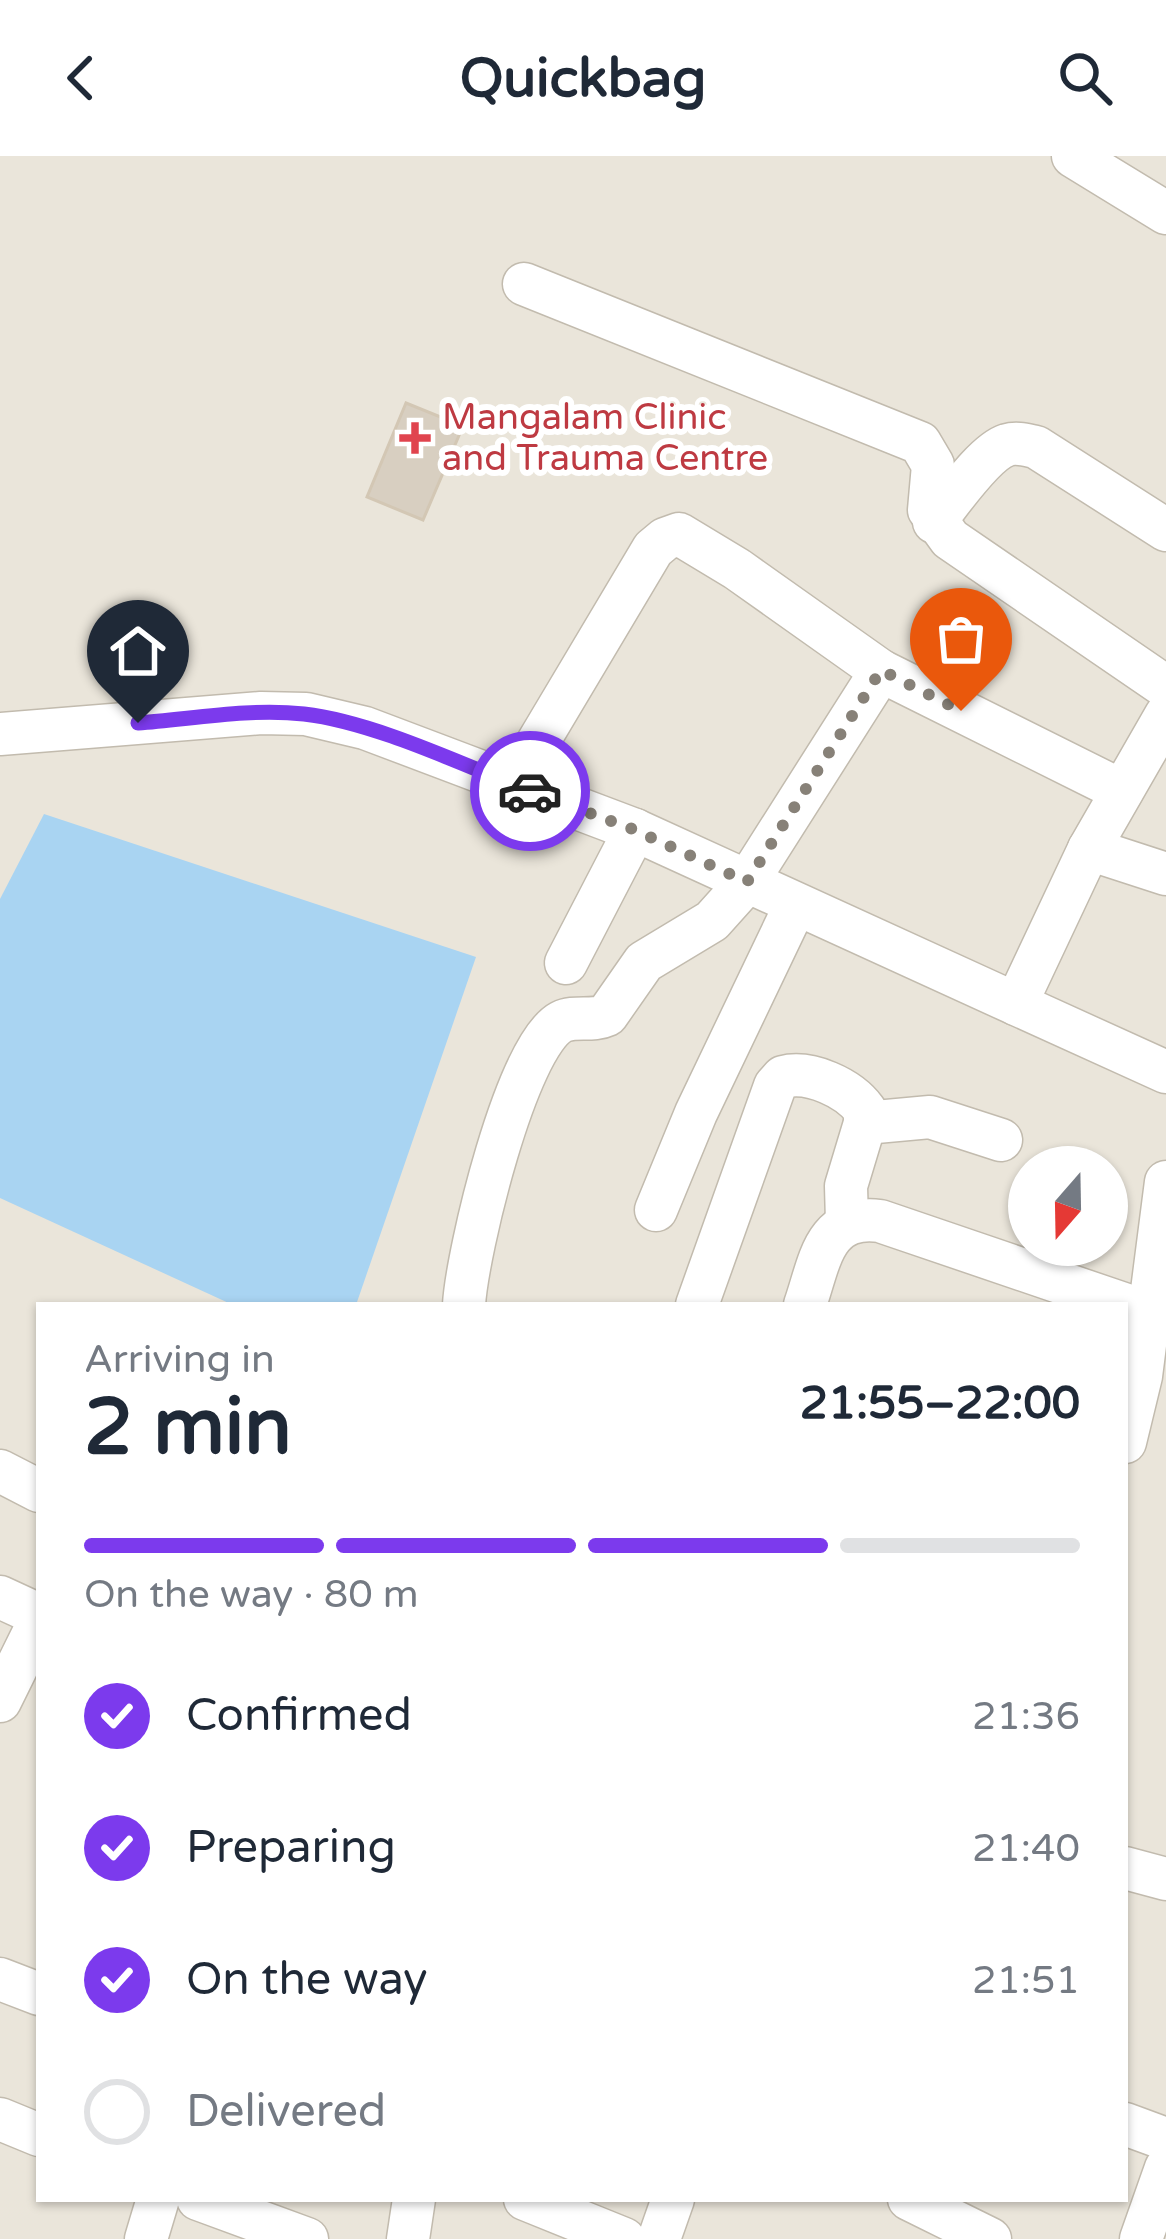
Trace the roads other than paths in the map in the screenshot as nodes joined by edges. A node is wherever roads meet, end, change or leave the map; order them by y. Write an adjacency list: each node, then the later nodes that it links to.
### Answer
1 (1073, 156): 2 (street)
2 (1166, 213)
3 (524, 284): 4 (street)
4 (934, 522): 5 (street); 7 (street)
5 (1166, 530)
6 (881, 670): 10 (street); 11 (street); 15 (street)
7 (1166, 687)
8 (1166, 715): 11 (street)
9 (0, 734): 10 (street)
10 (513, 784): 12 (street)
11 (1121, 791): 13 (street)
12 (635, 830): 15 (street); 17 (street)
13 (1089, 849): 14 (street); 18 (street)
14 (1166, 874)
15 (747, 882): 16 (street); 25 (street)
16 (795, 906): 18 (street); 23 (street)
17 (566, 963)
18 (1016, 1004): 19 (street)
19 (1166, 1072)
20 (866, 1123): 21 (street); 24 (street); 26 (street)
21 (1001, 1140)
22 (1164, 1201): 30 (street)
23 (656, 1210)
24 (847, 1222): 27 (street); 28 (street)
25 (465, 1302)
26 (698, 1302)
27 (807, 1302)
28 (1118, 1302)
29 (1128, 1306): 30 (street)
30 (1150, 1313): 31 (street)
31 (1128, 1427)
32 (0, 1472): 33 (street)
33 (36, 1490)
34 (0, 1597): 35 (street)
35 (36, 1616)
36 (36, 1624): 37 (street)
37 (0, 1701)
38 (0, 1979): 39 (street)
39 (36, 1993)
40 (0, 2119): 42 (street)
41 (1128, 2125): 43 (street)
42 (36, 2134)
43 (1166, 2139)
44 (1166, 2168): 57 (street)
45 (157, 2202): 52 (street)
46 (206, 2202): 53 (street)
47 (414, 2202): 54 (street)
48 (532, 2202): 55 (street)
49 (672, 2202): 56 (street)
50 (915, 2202): 51 (street)
51 (979, 2237)
52 (146, 2239)
53 (308, 2239)
54 (408, 2239)
55 (624, 2239)
56 (659, 2239)
57 (1141, 2239)

